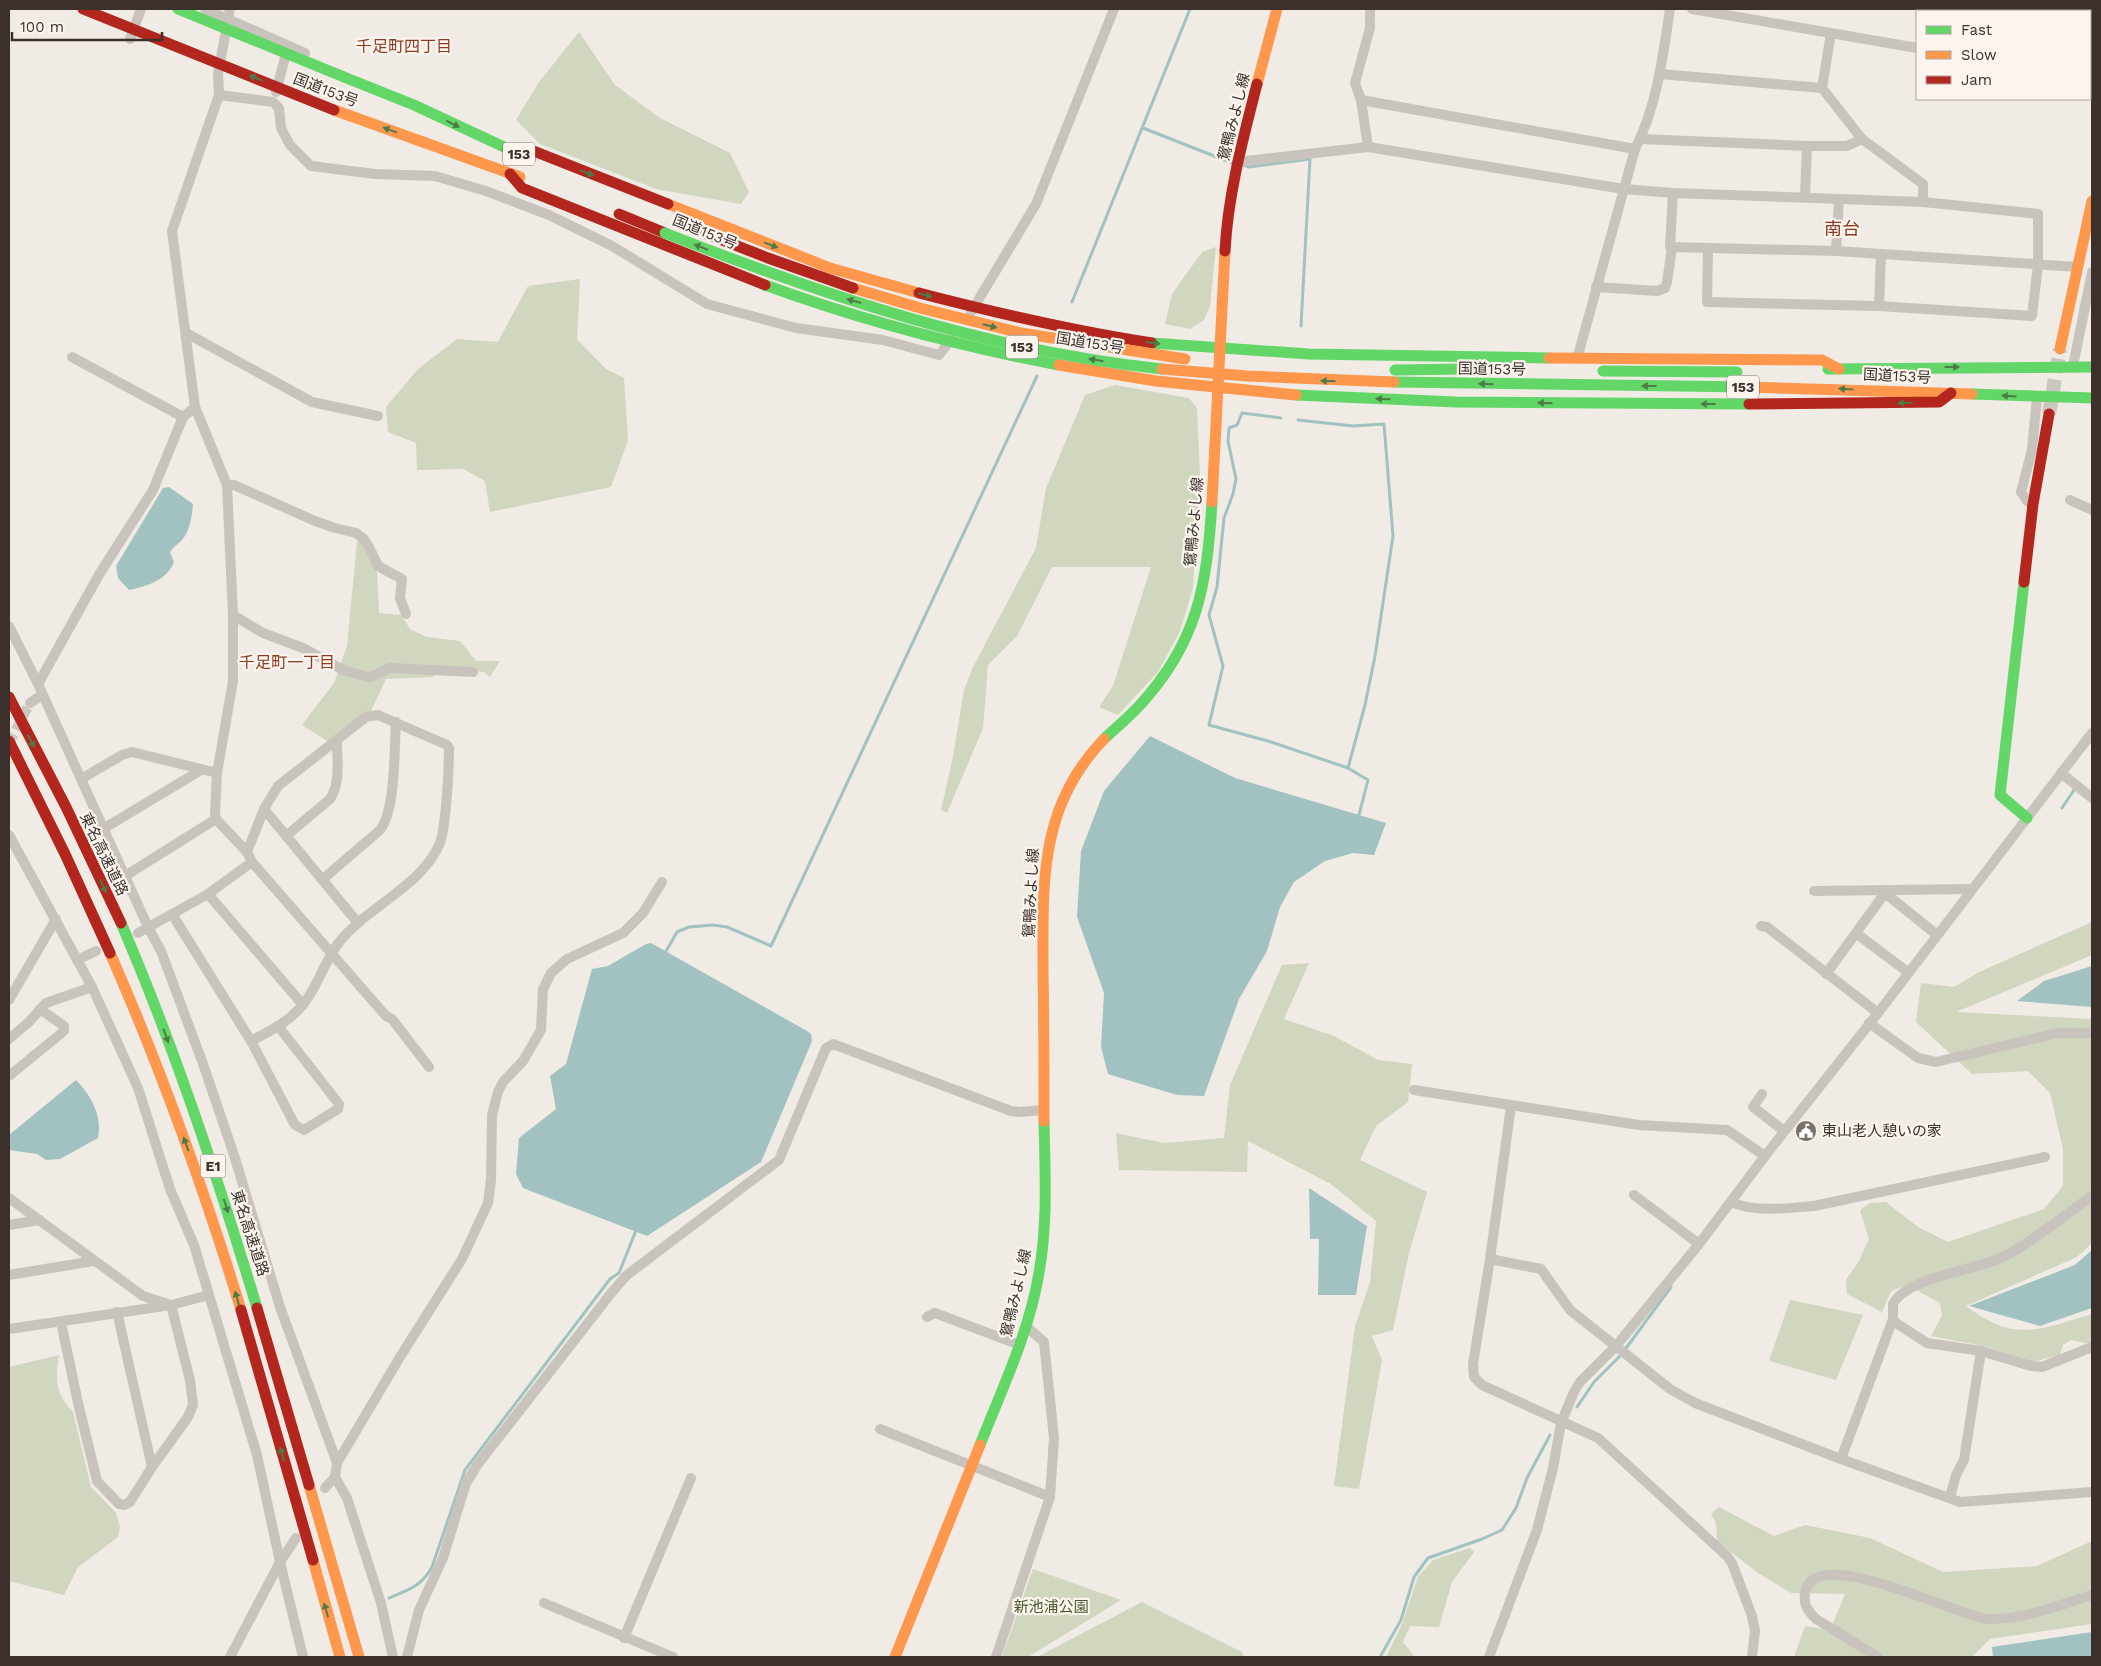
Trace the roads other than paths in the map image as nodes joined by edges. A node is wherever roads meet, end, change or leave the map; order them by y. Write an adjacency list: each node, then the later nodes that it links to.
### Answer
1 (83, 9): 28 (main road, 国道153号 / 153, one-way to 1, bridge)
2 (141, 9): 12 (street)
3 (178, 9): 25 (main road, 国道153号 / 153, one-way to 25, bridge)
4 (205, 9): 10 (street)
5 (1114, 9): 46 (street)
6 (1277, 9): 27 (main road, 鴛鴨みよし線)
7 (1370, 9): 18 (street)
8 (1670, 9): 15 (street)
9 (1692, 9): 11 (street)
10 (229, 13): 13 (street); 17 (street)
11 (1831, 33): 14 (street); 16 (street)
12 (130, 39)
13 (289, 44): 19 (street); 20 (street)
14 (1916, 48)
15 (1660, 74): 16 (street); 21 (street)
16 (1822, 88): 22 (street)
17 (219, 95): 19 (street); 48 (street)
18 (1361, 100): 24 (street); 26 (street)
19 (274, 102): 49 (street)
20 (434, 107)
21 (1640, 139): 23 (street); 26 (street)
22 (1862, 139): 23 (street); 34 (street)
23 (1807, 146): 31 (street)
24 (1368, 147): 27 (street); 29 (street)
25 (508, 149): 33 (main road, 国道153号 / 153); 46 (main road, one-way to 46)
26 (1635, 149): 29 (street)
27 (1237, 162): 50 (main road, 鴛鴨みよし線)
28 (510, 174): 49 (main road); 59 (main road, 国道153号 / 153, one-way to 28, bridge)
29 (1624, 189): 30 (street); 44 (street)
30 (1673, 193): 31 (street); 37 (street)
31 (1805, 196): 32 (street)
32 (1839, 199): 34 (street); 39 (street)
33 (632, 202)
34 (1923, 202): 41 (street)
35 (2092, 208): 42 (main road)
36 (690, 227): 59 (main road, 国道153号 / 153, one-way to 59, bridge)
37 (1672, 248): 38 (street); 44 (street)
38 (1708, 248): 39 (street); 45 (street)
39 (1836, 251): 40 (street)
40 (1881, 254): 41 (street); 45 (street)
41 (2038, 265): 42 (street); 45 (street)
42 (2078, 267): 51 (main road)
43 (2092, 272): 47 (street)
44 (1596, 287): 53 (street)
45 (1879, 306)
46 (974, 307): 49 (street); 50 (main road, one-way to 50)
47 (2087, 313): 54 (street)
48 (186, 333): 64 (street); 66 (street)
49 (950, 342): 60 (main road)
50 (1220, 348): 53 (main road); 60 (main road, 鴛鴨みよし線)
51 (2060, 349)
52 (72, 357): 67 (street)
53 (1577, 359): 57 (main road)
54 (2073, 366): 55 (main road, 国道153号 / 153); 57 (main road, 国道153号 / 153, one-way to 54)
55 (2092, 367)
56 (1481, 369): 59 (main road, 国道153号 / 153)
57 (1839, 369): 58 (main road, 国道153号 / 153)
58 (1595, 371)
59 (1395, 376): 61 (main road, 国道153号 / 153, one-way to 59)
60 (1219, 387): 61 (main road, one-way to 60); 132 (main road, 鴛鴨みよし線)
61 (1951, 393): 62 (main road, 国道153号 / 153, one-way to 61)
62 (2037, 397): 63 (main road, 国道153号 / 153); 70 (street)
63 (2092, 398)
64 (195, 407): 67 (street); 68 (street)
65 (2049, 414): 70 (main road)
66 (378, 416)
67 (183, 417): 76 (street)
68 (227, 485): 72 (street); 73 (street)
69 (2070, 500): 71 (street)
70 (2033, 504): 90 (main road)
71 (2092, 510)
72 (406, 614)
73 (234, 615): 75 (street); 85 (street)
74 (9, 626): 76 (street)
75 (473, 672)
76 (38, 684): 77 (street)
77 (42, 695): 79 (street); 87 (street)
78 (9, 697): 178 (main road, 東名高速道路 / E1, one-way to 178)
79 (30, 703)
80 (396, 722): 82 (street); 98 (street); 106 (street)
81 (2092, 733): 86 (street)
82 (338, 740): 89 (street); 94 (street)
83 (9, 741): 177 (main road, E1, one-way to 83)
84 (201, 770): 85 (street); 87 (street); 92 (street)
85 (217, 773): 91 (street)
86 (2061, 773): 88 (street); 90 (street)
87 (81, 779): 92 (street)
88 (2092, 798)
89 (264, 809): 94 (street); 95 (street)
90 (2027, 818): 100 (street)
91 (216, 820): 95 (street); 97 (street)
92 (104, 829): 97 (street)
93 (9, 835): 105 (street)
94 (286, 836): 98 (street)
95 (247, 852): 96 (street)
96 (252, 862): 103 (street); 113 (street)
97 (125, 876): 108 (street)
98 (323, 879): 106 (street)
99 (662, 882): 161 (street)
100 (1972, 889): 102 (street); 111 (street)
101 (1814, 891): 102 (street)
102 (1886, 892): 110 (street); 111 (street)
103 (208, 894): 104 (street); 119 (street)
104 (172, 914): 108 (street); 126 (street)
105 (56, 919): 114 (street); 118 (street)
106 (358, 923): 113 (street)
107 (1761, 926): 116 (street)
108 (148, 927): 109 (street); 161 (street)
109 (138, 933)
110 (1857, 934): 115 (street); 116 (street)
111 (1937, 935): 115 (street)
112 (96, 951): 114 (street)
113 (332, 955): 119 (street); 127 (street)
114 (77, 960): 117 (street)
115 (1909, 973): 121 (street)
116 (1826, 974): 121 (street)
117 (92, 987): 120 (street); 146 (street)
118 (9, 1000)
119 (303, 1005): 123 (street)
120 (40, 1009): 125 (street); 128 (street)
121 (1878, 1013): 122 (street)
122 (1869, 1023): 124 (street); 133 (street)
123 (278, 1026): 126 (street); 126 (street)
124 (2092, 1033)
125 (9, 1040)
126 (251, 1041)
127 (429, 1067)
128 (9, 1076)
129 (1414, 1090): 131 (street)
130 (1762, 1094): 133 (street)
131 (1511, 1106): 134 (street); 143 (street)
132 (1044, 1110): 152 (main road, 鴛鴨みよし線); 180 (street)
133 (1784, 1131): 134 (street)
134 (1764, 1156): 139 (street)
135 (2045, 1157): 139 (street)
136 (1634, 1195): 142 (street)
137 (2092, 1196): 150 (street)
138 (9, 1198): 140 (street)
139 (1731, 1202): 142 (street)
140 (40, 1220): 141 (street); 144 (street)
141 (9, 1225)
142 (1699, 1244): 155 (street)
143 (1490, 1259): 155 (street); 158 (street)
144 (94, 1261): 145 (street); 147 (street)
145 (9, 1275)
146 (210, 1295): 147 (street); 171 (street)
147 (171, 1304): 148 (street); 162 (street)
148 (118, 1312): 151 (street); 162 (street)
149 (927, 1317): 154 (street)
150 (1893, 1319): 157 (street); 160 (street)
151 (62, 1322): 153 (street); 162 (street)
152 (1026, 1326): 154 (main road, 鴛鴨みよし線); 168 (street)
153 (9, 1329)
154 (1020, 1345): 163 (main road, 鴛鴨みよし線)
155 (1616, 1346): 158 (street); 160 (street)
156 (2092, 1348): 157 (street)
157 (1981, 1350): 169 (street)
158 (1562, 1423): 184 (street); 185 (street)
159 (880, 1429): 163 (street)
160 (1841, 1459): 169 (street)
161 (337, 1463): 164 (street)
162 (152, 1466)
163 (972, 1467): 168 (street); 182 (main road, 鴛鴨みよし線)
164 (335, 1477): 166 (street); 179 (street)
165 (691, 1478): 174 (street)
166 (325, 1488)
167 (2092, 1492): 169 (street)
168 (1050, 1497): 183 (street)
169 (1950, 1497)
170 (296, 1538): 171 (street)
171 (280, 1562): 175 (street); 176 (street)
172 (2092, 1595): 186 (street)
173 (544, 1603): 174 (street)
174 (624, 1638): 181 (street)
175 (230, 1657)
176 (303, 1657)
177 (340, 1657)
178 (359, 1657)
179 (394, 1657)
180 (407, 1657)
181 (673, 1657)
182 (895, 1657)
183 (996, 1657)
184 (1489, 1657)
185 (1752, 1657)
186 (1878, 1657)

